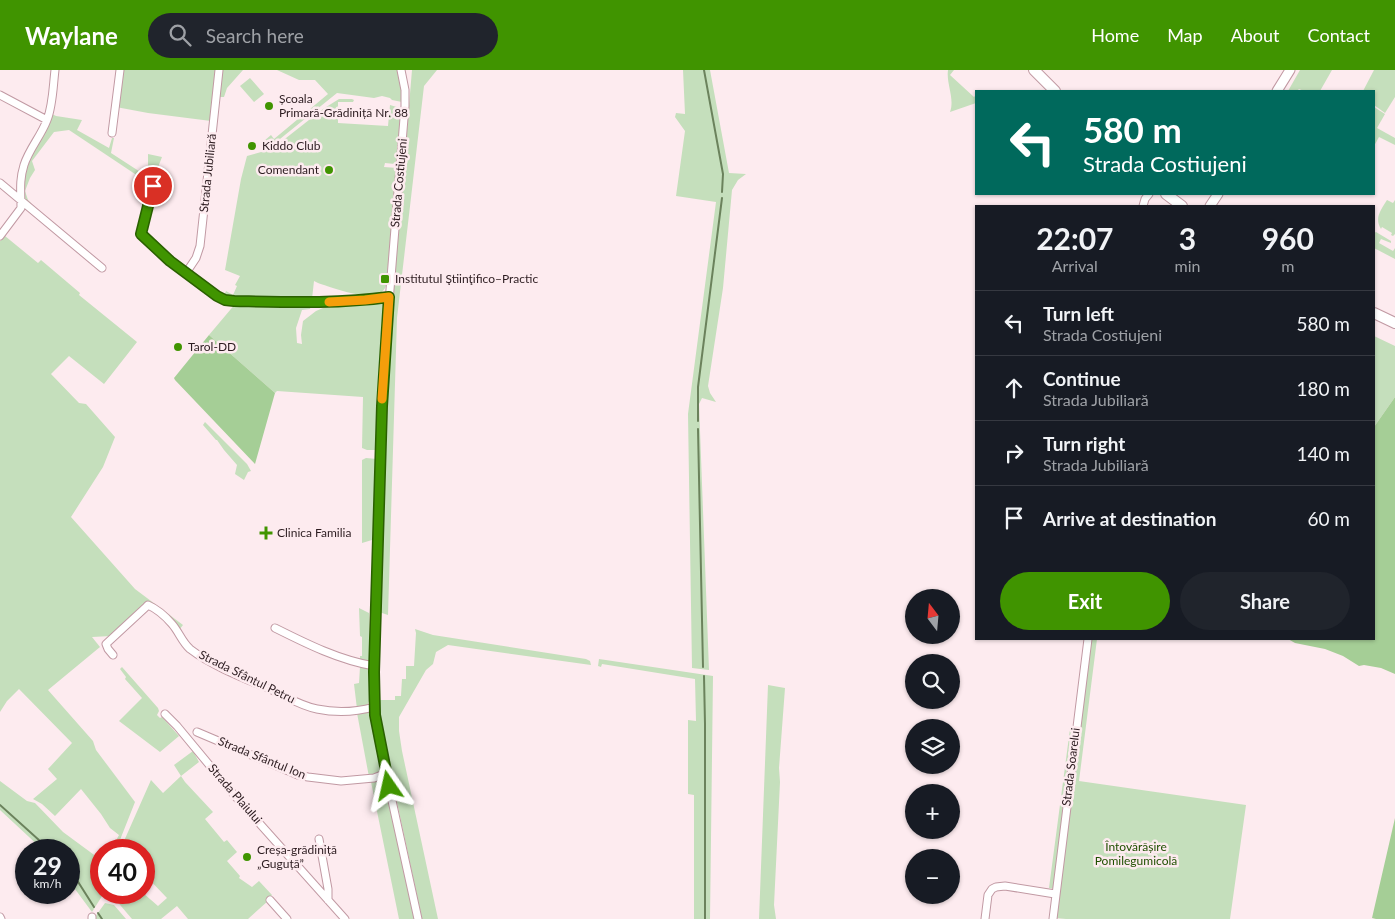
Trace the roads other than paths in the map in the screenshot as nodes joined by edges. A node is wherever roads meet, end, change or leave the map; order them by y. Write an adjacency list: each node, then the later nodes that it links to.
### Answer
1 (55, 70): 10 (street)
2 (120, 70): 11 (street)
3 (219, 70): 19 (street, Strada Jubiliară)
4 (400, 70): 20 (street, Strada Costiujeni)
5 (1034, 70): 7 (highway)
6 (1290, 70): 8 (main road)
7 (1054, 90)
8 (1279, 90)
9 (0, 95): 10 (street)
10 (47, 120): 15 (street)
11 (112, 133)
12 (150, 181): 19 (street)
13 (0, 183): 15 (street)
14 (1167, 195): 16 (highway)
15 (21, 200): 17 (street); 18 (street)
16 (1181, 205)
17 (0, 236)
18 (102, 268)
19 (186, 273): 20 (street)
20 (389, 297): 26 (street, Strada Costiujeni)
21 (1375, 313): 22 (highway)
22 (1395, 323)
23 (275, 628): 26 (street)
24 (1088, 640): 32 (street, Strada Soarelui)
25 (113, 655): 27 (street, Strada Sfântul Petru)
26 (374, 666): 27 (street, Strada Costiujeni)
27 (374, 707): 30 (street, Strada Costiujeni)
28 (165, 714): 34 (street, Strada Plaiului)
29 (197, 732): 30 (street, Strada Sfântul Ion)
30 (387, 773): 37 (street, Strada Costiujeni)
31 (319, 839): 34 (street)
32 (1056, 894): 38 (street); 39 (street, Strada Soarelui)
33 (270, 900): 35 (street)
34 (328, 900): 36 (street, Strada Plaiului)
35 (287, 919)
36 (345, 919)
37 (418, 919)
38 (984, 919)
39 (1053, 919)

